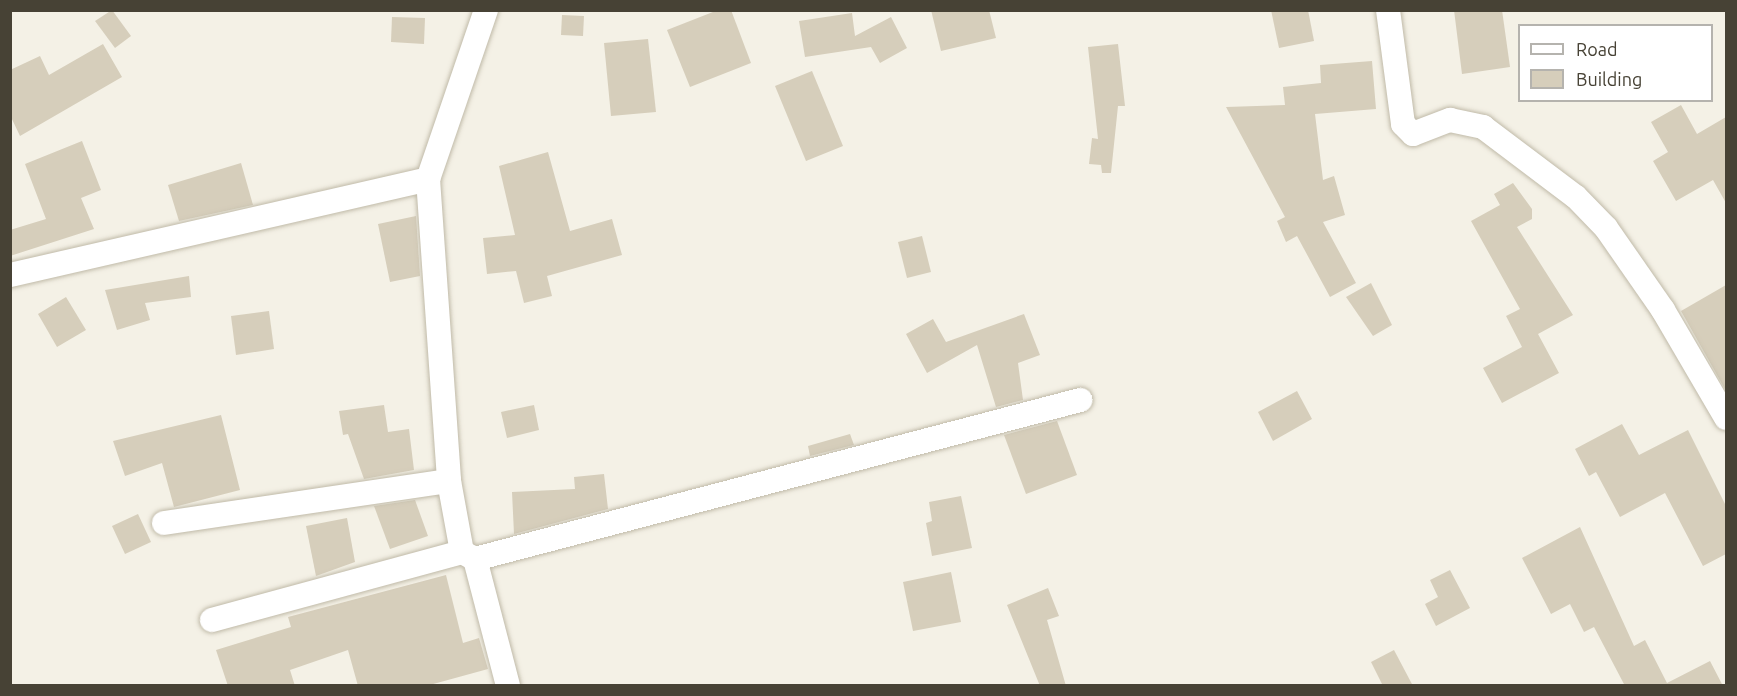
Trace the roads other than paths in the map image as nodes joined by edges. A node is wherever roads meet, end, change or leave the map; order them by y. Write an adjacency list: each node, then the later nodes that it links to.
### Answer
1 (486, 10): 3 (street)
2 (1388, 10): 6 (street)
3 (428, 179): 4 (street); 7 (street)
4 (10, 275)
5 (1080, 400): 9 (street)
6 (1726, 418)
7 (449, 481): 8 (street); 9 (street)
8 (164, 523)
9 (469, 556): 10 (street); 11 (street)
10 (212, 620)
11 (508, 686)

